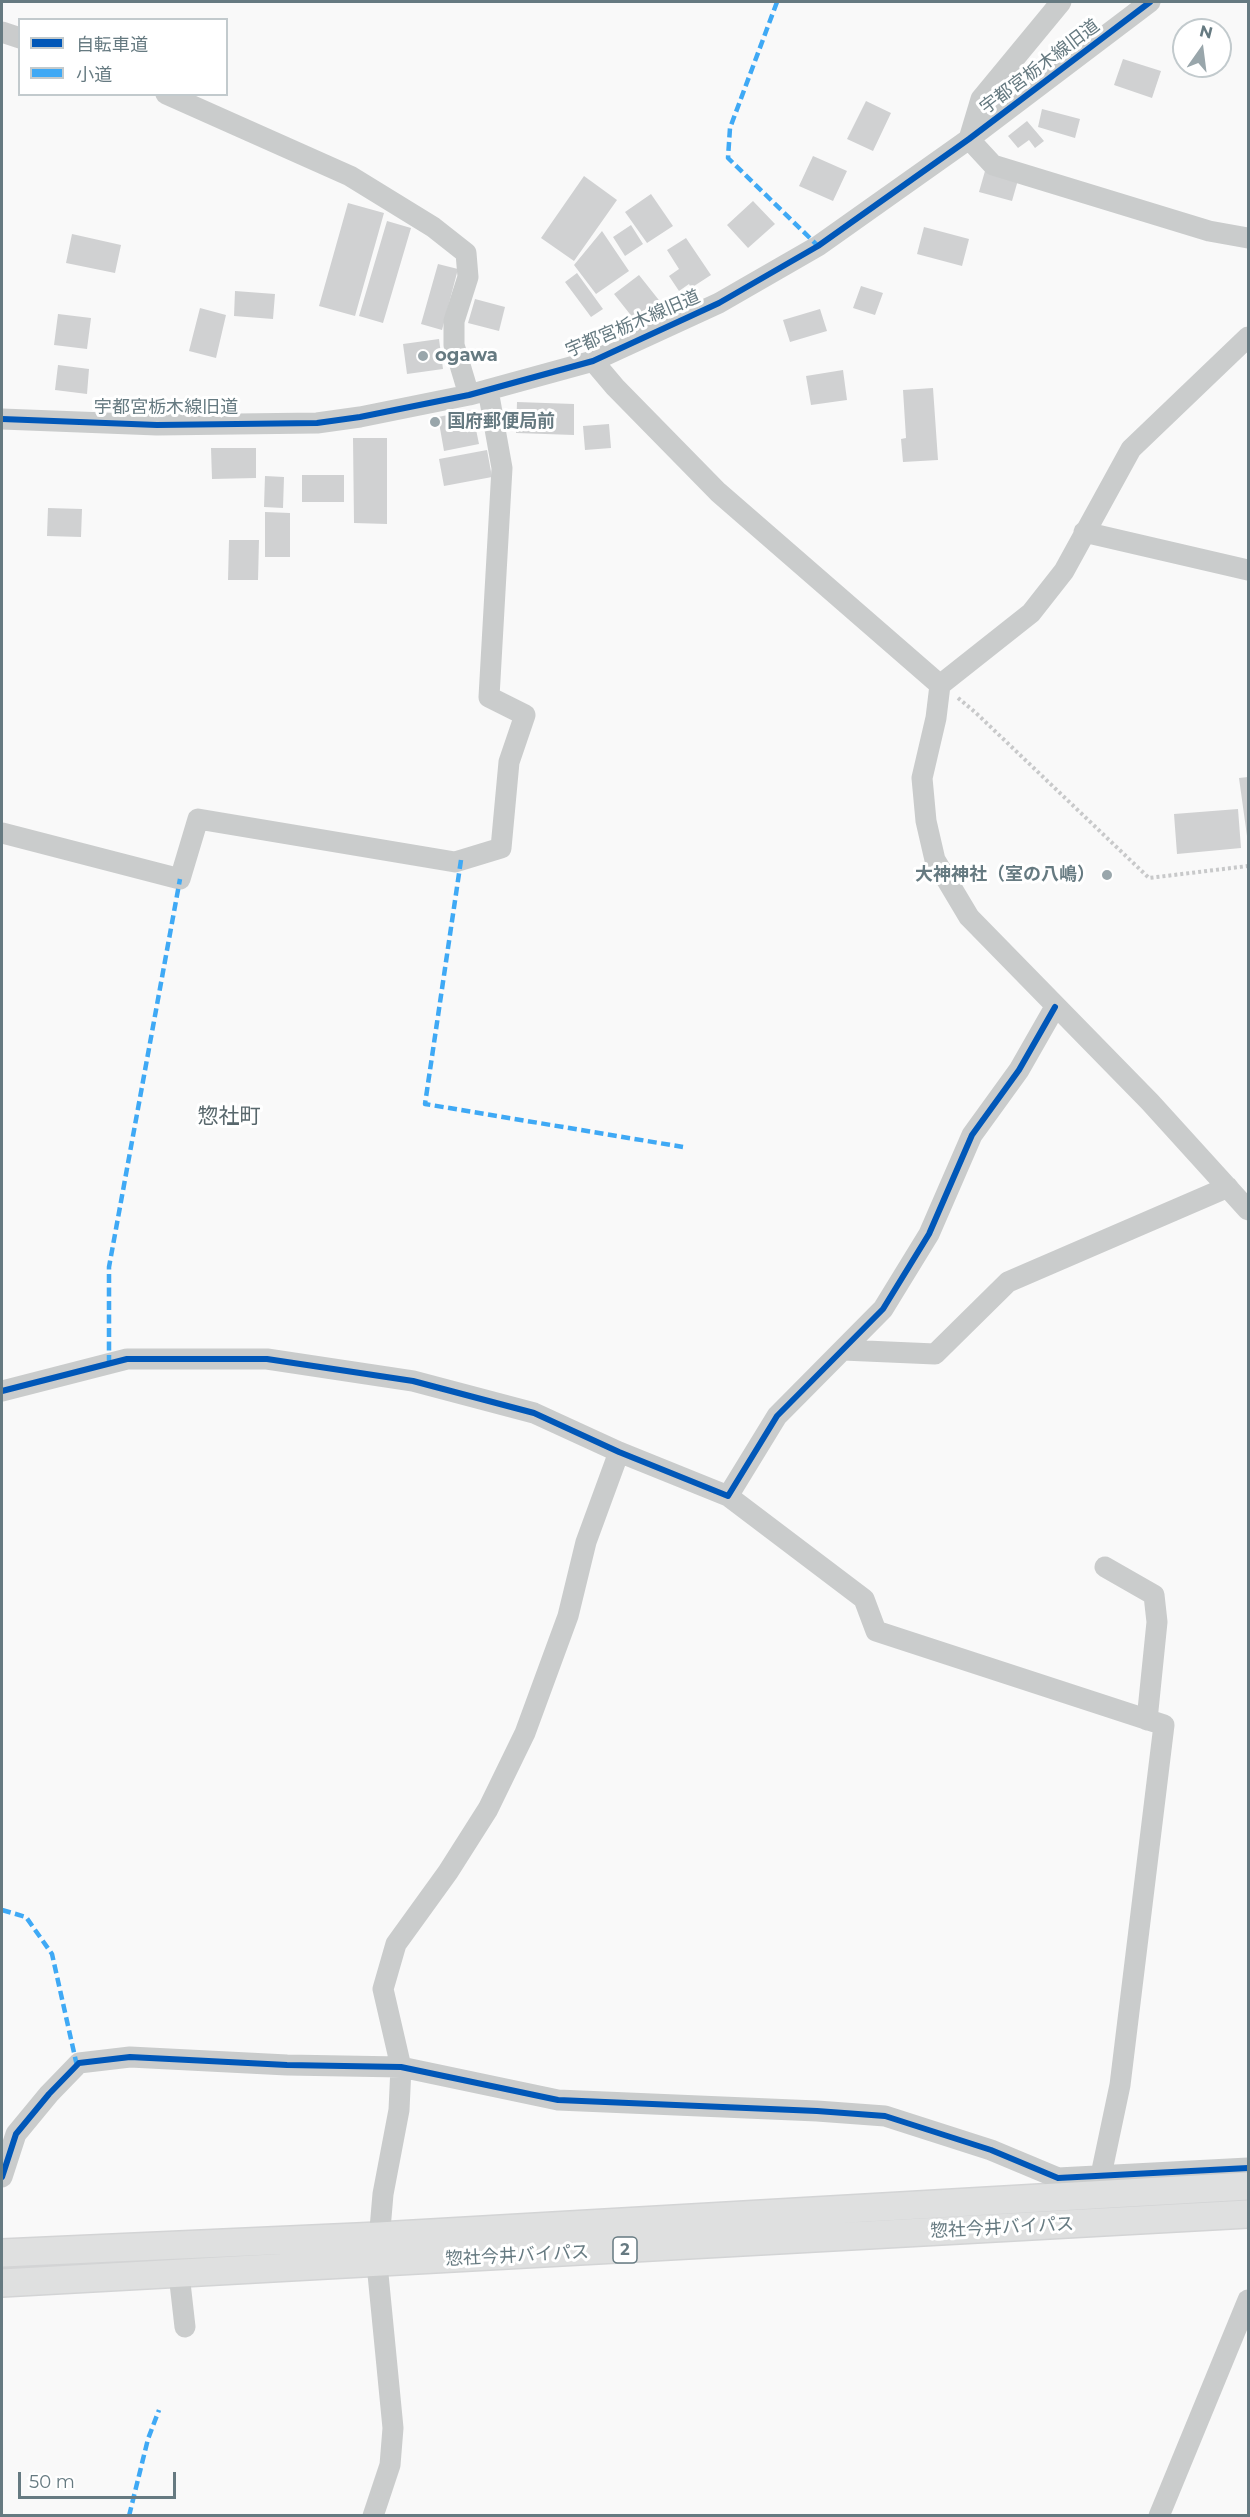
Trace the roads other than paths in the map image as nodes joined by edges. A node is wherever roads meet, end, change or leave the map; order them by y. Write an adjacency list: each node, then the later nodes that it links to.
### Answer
1 (1061, 2): 6 (street)
2 (1150, 2): 6 (street, 宇都宮栃木線旧道)
3 (2, 32): 4 (street)
4 (18, 37)
5 (170, 96): 10 (street)
6 (969, 139): 7 (street); 9 (street, 宇都宮栃木線旧道)
7 (1248, 238)
8 (1248, 337): 12 (street)
9 (593, 361): 10 (street, 宇都宮栃木線旧道); 14 (street)
10 (478, 392): 11 (street, 宇都宮栃木線旧道); 15 (street)
11 (2, 419)
12 (1084, 532): 13 (street); 14 (street)
13 (1248, 570)
14 (940, 685): 16 (street)
15 (2, 833)
16 (1054, 1007): 17 (street); 19 (street)
17 (1228, 1188): 18 (street); 19 (street)
18 (1248, 1210)
19 (843, 1350): 22 (street)
20 (2, 1391): 21 (street)
21 (619, 1452): 22 (street); 25 (street)
22 (728, 1496): 24 (street)
23 (1105, 1568): 24 (street)
24 (1147, 1720): 27 (street)
25 (401, 2067): 27 (street); 28 (street); 31 (street)
26 (1248, 2168): 27 (street)
27 (1101, 2175)
28 (2, 2176)
29 (1248, 2186): 31 (main road, 惣社今井バイパス / 2)
30 (1248, 2214): 33 (main road, 惣社今井バイパス / 2)
31 (380, 2236): 32 (main road, 惣社今井バイパス / 2); 33 (street)
32 (2, 2253)
33 (377, 2264): 34 (main road, 惣社今井バイパス / 2); 38 (street)
34 (179, 2274): 35 (main road, 惣社今井バイパス / 2); 37 (street)
35 (2, 2283)
36 (1248, 2300): 39 (street)
37 (185, 2327)
38 (373, 2516)
39 (1159, 2516)

